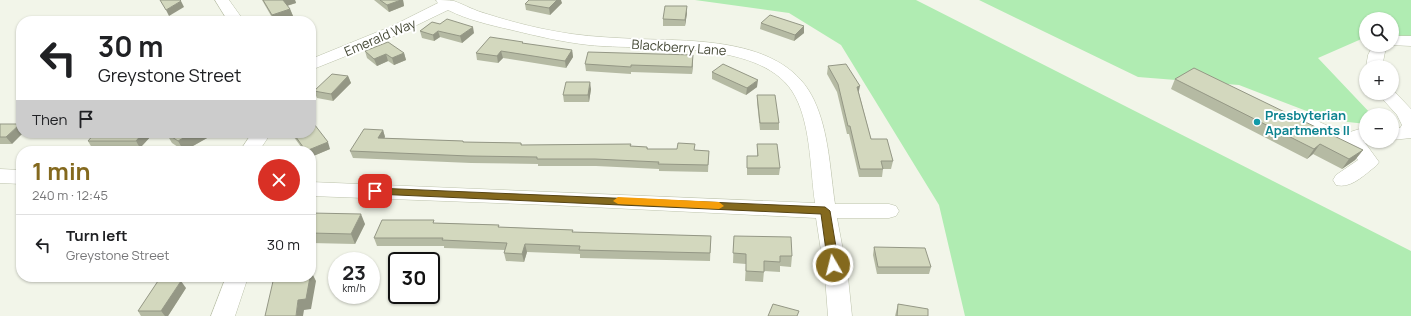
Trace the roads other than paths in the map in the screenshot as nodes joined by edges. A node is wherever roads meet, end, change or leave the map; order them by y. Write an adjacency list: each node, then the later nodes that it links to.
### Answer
1 (222, 0): 3 (street)
2 (445, 2): 6 (street, Emerald Way); 17 (street, Blackberry Lane)
3 (232, 16)
4 (1399, 41): 5 (street)
5 (1411, 41)
6 (316, 63)
7 (1393, 100): 9 (street)
8 (1287, 113): 11 (street)
9 (1411, 125): 10 (street)
10 (1399, 134)
11 (1359, 135)
12 (1364, 148): 15 (street)
13 (0, 176): 14 (street)
14 (16, 177)
15 (1343, 180)
16 (316, 189): 17 (street)
17 (825, 211): 18 (street); 21 (street, Blackberry Lane)
18 (888, 211)
19 (235, 282): 20 (street)
20 (223, 316)
21 (840, 316)

